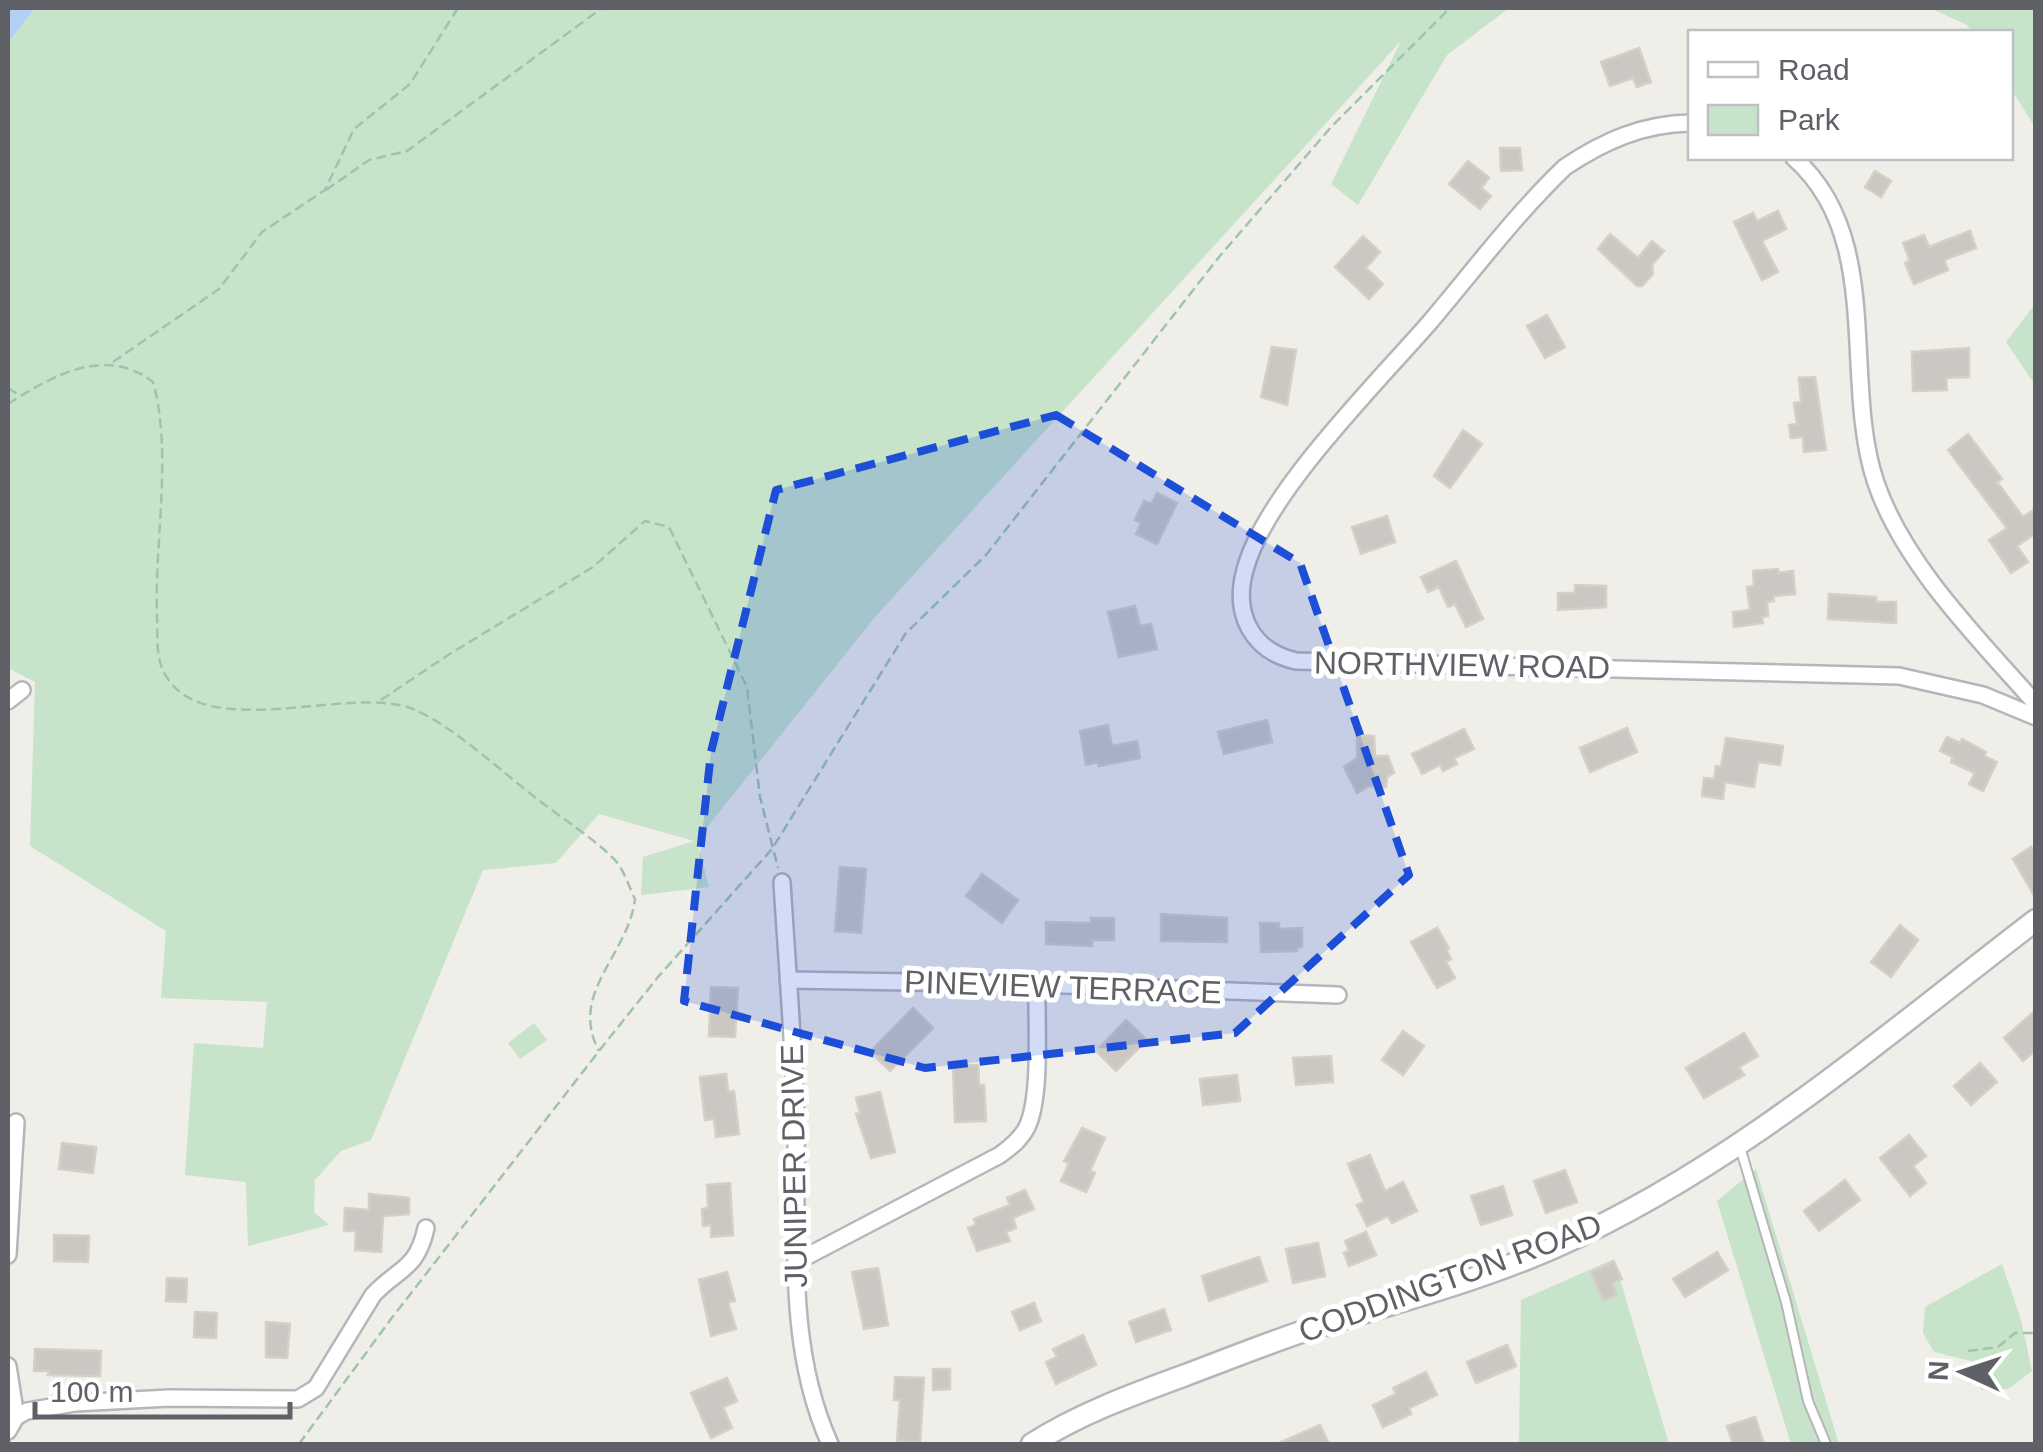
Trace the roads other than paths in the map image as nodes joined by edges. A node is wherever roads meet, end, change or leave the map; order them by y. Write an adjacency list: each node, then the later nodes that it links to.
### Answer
1 (1688, 122): 6 (street, NORTHVIEW ROAD)
2 (1796, 160): 5 (street)
3 (22, 690): 4 (street)
4 (8, 701)
5 (2036, 704)
6 (2036, 717)
7 (782, 882): 9 (street, JUNIPER DRIVE)
8 (2036, 920): 13 (street, CODDINGTON ROAD)
9 (788, 980): 10 (street, PINEVIEW TERRACE); 16 (street, JUNIPER DRIVE)
10 (1037, 984): 11 (street, PINEVIEW TERRACE); 16 (street)
11 (1338, 995)
12 (16, 1122): 15 (street)
13 (1739, 1143): 20 (street, CODDINGTON ROAD); 21 (lane)
14 (426, 1228): 18 (street)
15 (8, 1255)
16 (796, 1262): 19 (street, JUNIPER DRIVE)
17 (8, 1366): 18 (street)
18 (12, 1424)
19 (830, 1444)
20 (1032, 1444)
21 (1826, 1444)

